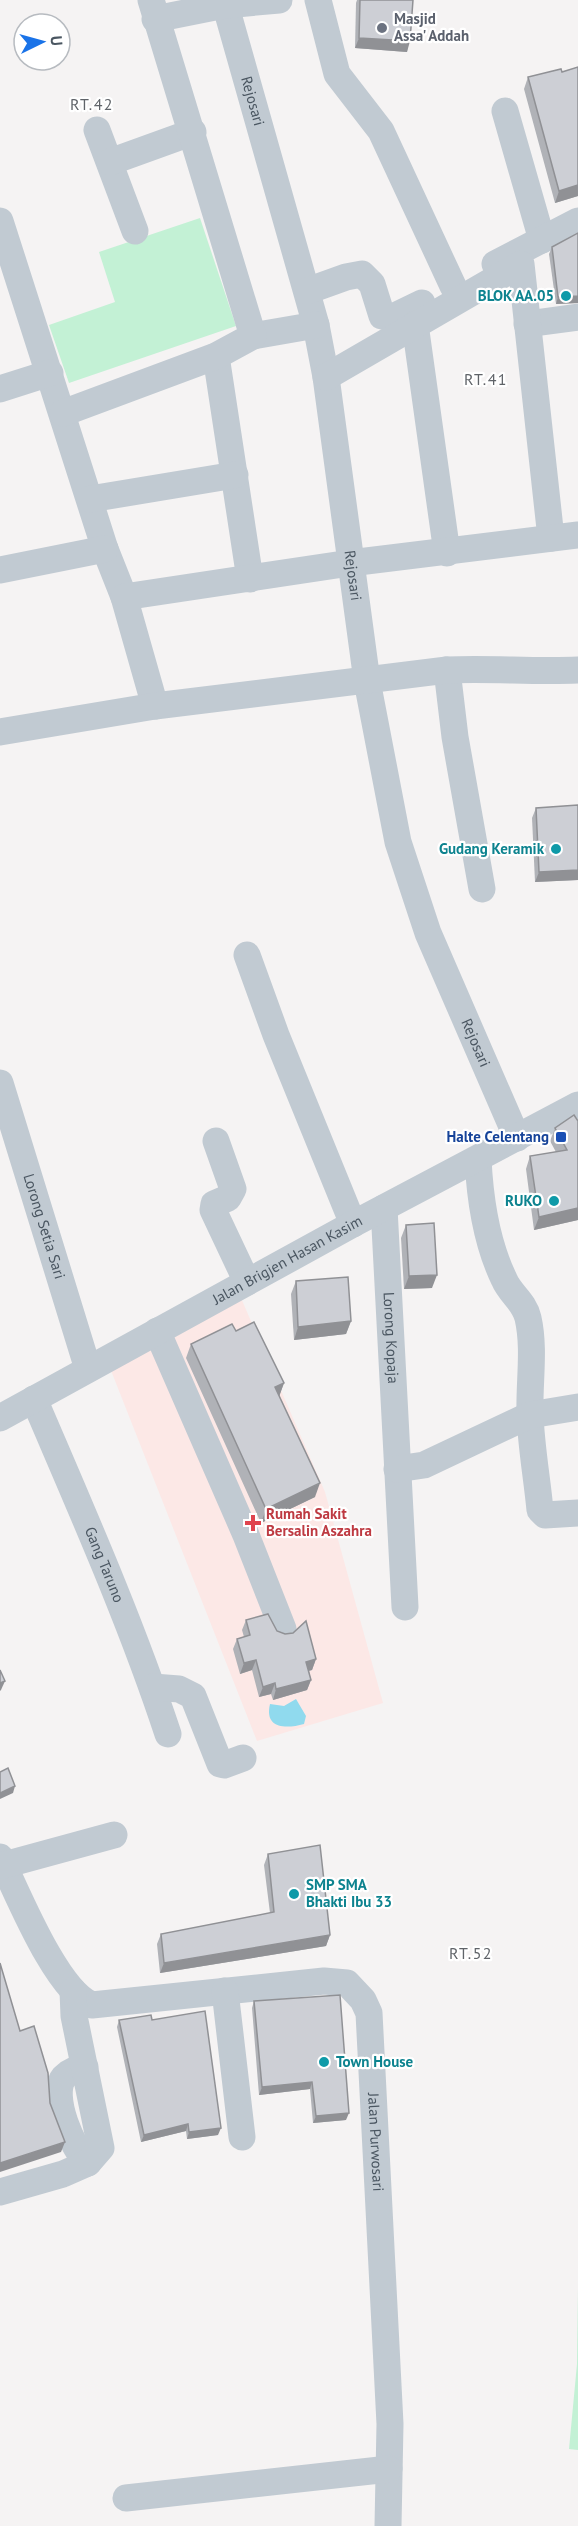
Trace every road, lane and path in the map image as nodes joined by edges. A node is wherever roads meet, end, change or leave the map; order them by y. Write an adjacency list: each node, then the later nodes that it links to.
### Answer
1 (279, 0): 3 (street)
2 (318, 0): 13 (street)
3 (224, 2): 4 (street); 14 (street, Rejosari)
4 (153, 9): 7 (street)
5 (505, 111): 12 (street)
6 (97, 130): 8 (street)
7 (193, 132): 8 (street); 19 (street)
8 (110, 162): 10 (street)
9 (578, 220): 12 (street)
10 (135, 231)
11 (2, 235): 21 (street)
12 (542, 240): 13 (street)
13 (453, 286): 14 (street)
14 (307, 291): 18 (street, Rejosari)
15 (578, 317): 17 (street)
16 (415, 324): 17 (street); 22 (street); 30 (street)
17 (527, 324): 28 (street)
18 (316, 325): 19 (street); 22 (street, Rejosari)
19 (253, 336): 20 (street)
20 (216, 356): 24 (street); 25 (street)
21 (50, 373): 23 (street); 24 (street)
22 (326, 377): 32 (street, Rejosari)
23 (0, 389)
24 (63, 413): 26 (street)
25 (235, 475): 26 (street); 33 (street)
26 (90, 500): 29 (street)
27 (578, 535): 28 (street)
28 (551, 538): 30 (street)
29 (105, 549): 31 (street); 34 (street)
30 (447, 553): 32 (street)
31 (2, 563)
32 (350, 563): 33 (street); 37 (street, Rejosari)
33 (250, 579): 34 (street)
34 (124, 597): 38 (street)
35 (447, 670): 36 (street); 37 (street); 40 (street)
36 (578, 670)
37 (367, 681): 38 (street); 44 (street, Rejosari)
38 (155, 706): 39 (street)
39 (0, 732)
40 (482, 889)
41 (247, 955): 48 (street)
42 (0, 1083): 51 (street, Lorong Setia Sari)
43 (578, 1105): 44 (street, Jalan Brigjen Hasan Kasim)
44 (517, 1138): 46 (street, Jalan Brigjen Hasan Kasim)
45 (216, 1141): 49 (street)
46 (478, 1159): 47 (street, Jalan Brigjen Hasan Kasim); 54 (street)
47 (384, 1208): 48 (street, Jalan Brigjen Hasan Kasim); 56 (street, Lorong Kopaja)
48 (353, 1224): 49 (street, Jalan Brigjen Hasan Kasim)
49 (247, 1282): 50 (street, Jalan Brigjen Hasan Kasim)
50 (157, 1331): 51 (street, Jalan Brigjen Hasan Kasim); 59 (street)
51 (88, 1369): 52 (street, Jalan Brigjen Hasan Kasim)
52 (34, 1399): 55 (street, Jalan Brigjen Hasan Kasim); 60 (street, Gang Taruno)
53 (578, 1407): 54 (street)
54 (530, 1415): 56 (street); 57 (street)
55 (0, 1418)
56 (398, 1469): 58 (street, Lorong Kopaja)
57 (578, 1513)
58 (405, 1607)
59 (283, 1629)
60 (153, 1687): 61 (street, Gang Taruno); 62 (street)
61 (168, 1734)
62 (243, 1758)
63 (114, 1835): 64 (street)
64 (2, 1861): 65 (street, Jalan Purwosari)
65 (73, 1991): 66 (street, Jalan Purwosari); 68 (street)
66 (225, 1991): 67 (street); 69 (street, Jalan Purwosari)
67 (243, 2137)
68 (0, 2192)
69 (389, 2469): 70 (street); 71 (street, Jalan Purwosari)
70 (126, 2498)
71 (388, 2526)

